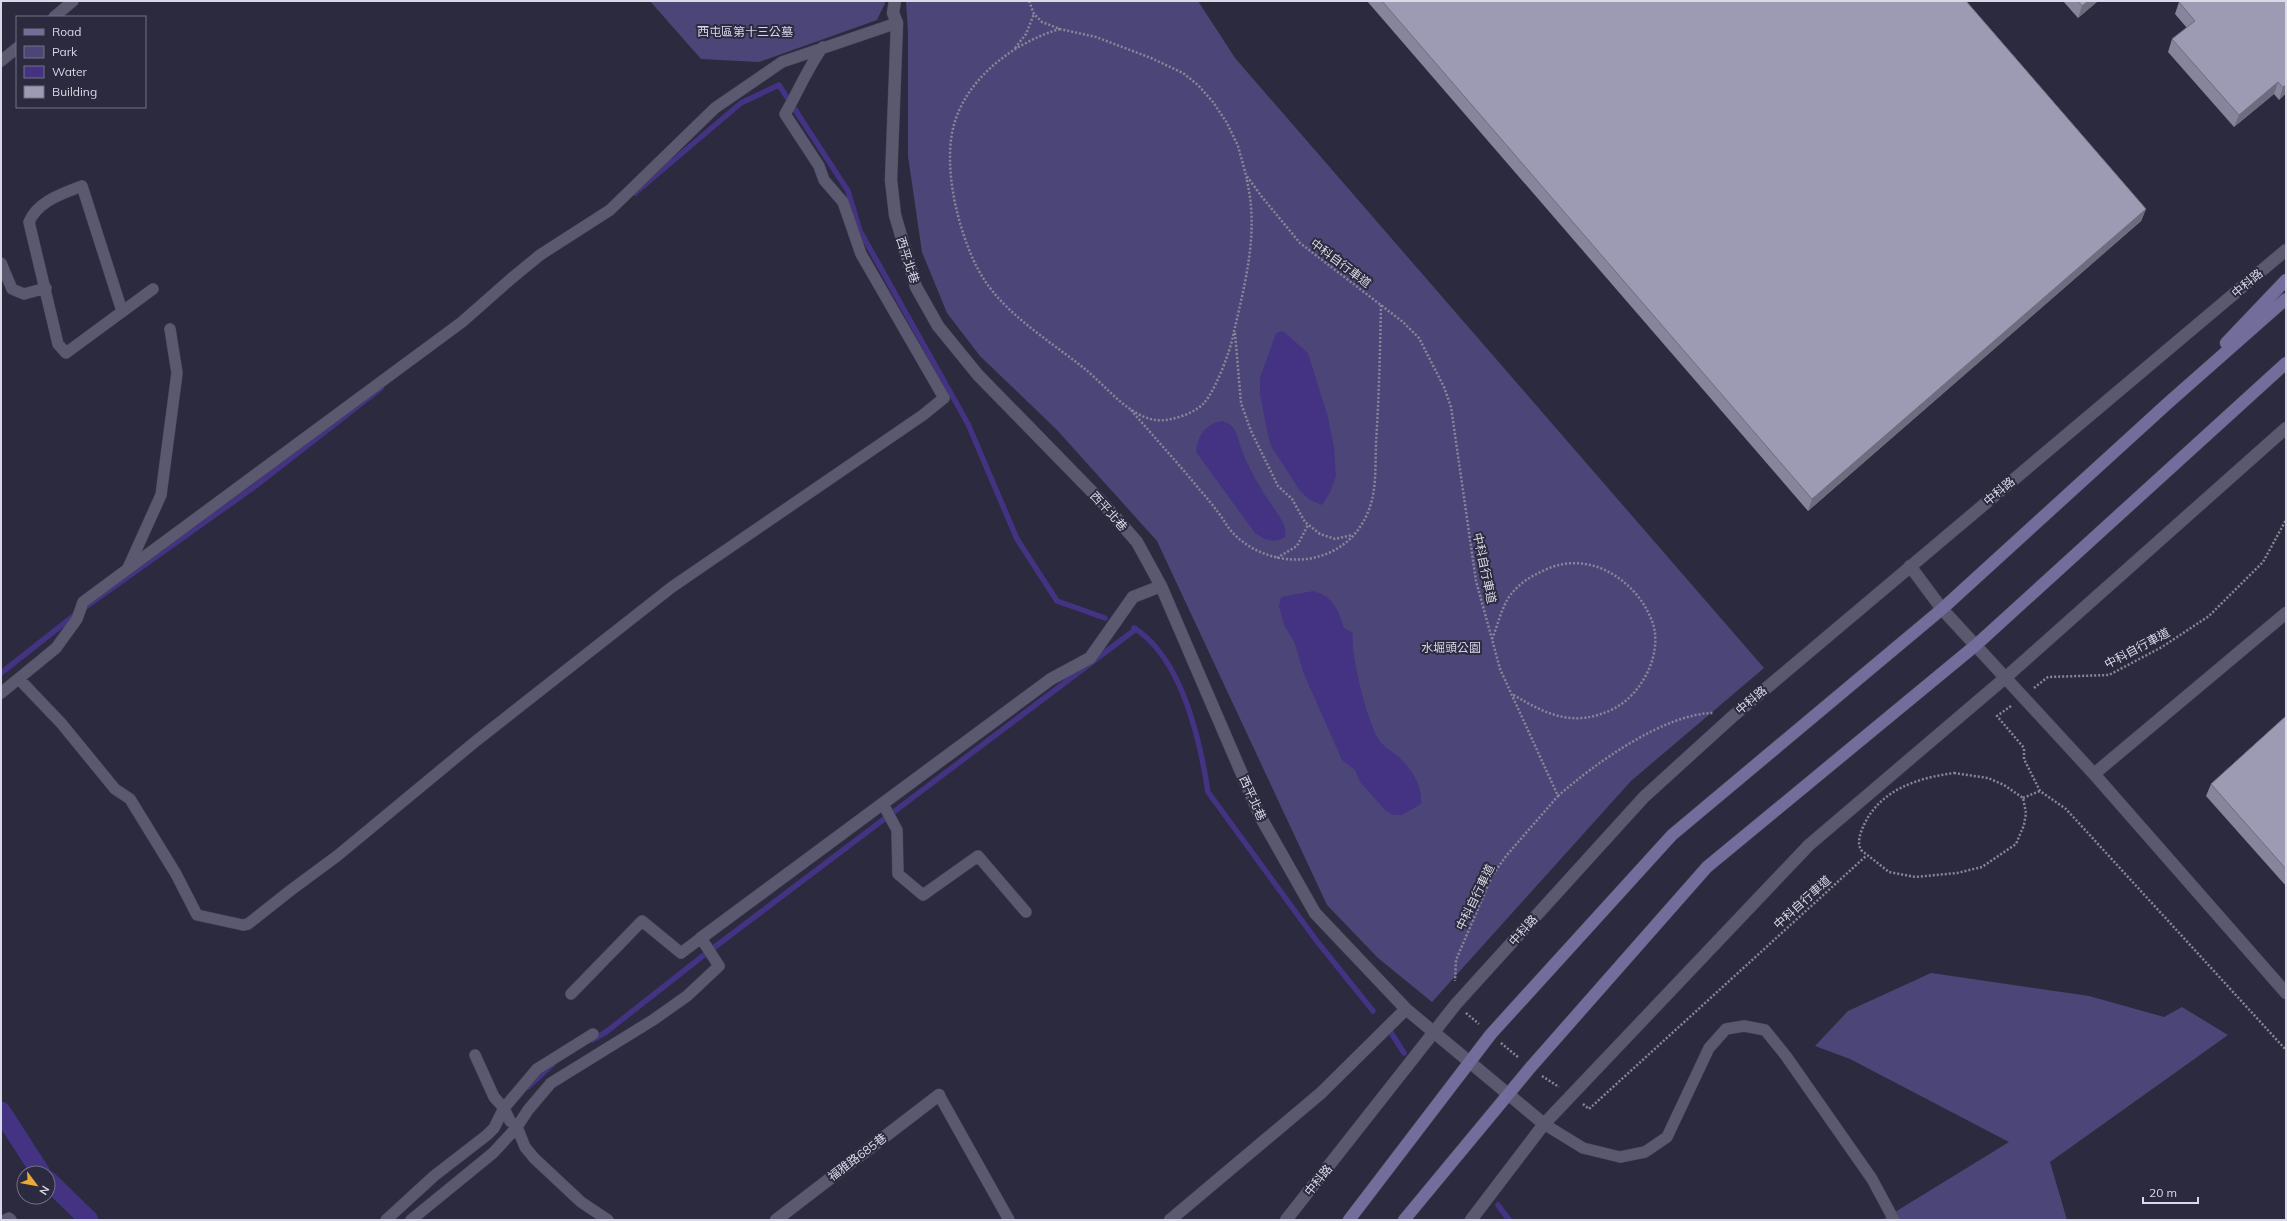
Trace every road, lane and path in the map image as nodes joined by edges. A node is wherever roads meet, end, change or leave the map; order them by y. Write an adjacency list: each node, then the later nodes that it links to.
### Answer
1 (73, 1): 5 (lane)
2 (895, 1): 6 (street, 西平北巷)
3 (1028, 1): 4 (path)
4 (1034, 14): 7 (path, 中科自行車道); 10 (path, 中科自行車道)
5 (55, 16)
6 (897, 23): 8 (lane); 35 (street, 西平北巷)
7 (1060, 29): 10 (path, 中科自行車道); 12 (path, 中科自行車道)
8 (824, 47): 34 (lane); 41 (lane)
9 (16, 49): 11 (lane)
10 (1014, 50): 27 (path, 中科自行車道)
11 (1, 61)
12 (1246, 175): 19 (path, 中科自行車道); 22 (path, 中科自行車道)
13 (2286, 250): 33 (street, 中科路)
14 (1, 263): 16 (lane)
15 (2286, 280): 26 (street)
16 (46, 288): 20 (lane); 20 (lane)
17 (153, 289): 20 (lane)
18 (2286, 299): 26 (street)
19 (1381, 304): 31 (path); 38 (path, 中科自行車道)
20 (122, 311)
21 (170, 329): 34 (lane)
22 (1235, 329): 27 (path, 中科自行車道); 30 (path)
23 (2286, 363): 25 (street)
24 (2286, 373): 25 (street)
25 (2242, 402): 39 (street)
26 (2168, 403): 36 (street)
27 (1129, 408): 32 (path)
28 (2286, 428): 40 (street)
29 (2286, 520): 42 (path, 中科自行車道)
30 (1308, 525): 31 (path); 32 (path)
31 (1353, 535): 32 (path)
32 (1277, 558)
33 (1910, 566): 36 (street); 46 (street, 中科路)
34 (128, 569): 41 (lane)
35 (1161, 586): 51 (street); 58 (street, 西平北巷)
36 (1942, 609): 39 (street); 63 (street)
37 (2286, 613): 47 (street)
38 (1492, 639): 44 (path, 中科自行車道); 44 (path)
39 (1976, 645): 40 (street); 64 (street)
40 (2005, 678): 47 (street); 68 (street)
41 (19, 679): 43 (lane)
42 (2031, 690)
43 (1, 693)
44 (1511, 693): 49 (path, 中科自行車道)
45 (2014, 703): 48 (path)
46 (1732, 717): 49 (path); 57 (street, 中科路)
47 (2094, 774): 55 (street)
48 (2040, 791): 50 (path); 61 (path)
49 (1558, 796): 57 (path, 中科自行車道)
50 (2023, 798): 52 (path); 52 (path)
51 (883, 804): 53 (lane); 54 (street)
52 (1866, 856): 67 (path, 中科自行車道)
53 (1026, 912)
54 (701, 938): 56 (lane); 69 (lane)
55 (2286, 993)
56 (571, 994)
57 (1456, 1004): 59 (street, 中科路)
58 (1406, 1009): 59 (street, 西平北巷); 77 (street)
59 (1434, 1033): 63 (street, 西平北巷); 78 (street, 中科路)
60 (593, 1034): 66 (lane)
61 (2286, 1050)
62 (475, 1055): 66 (lane)
63 (1469, 1060): 64 (street, 西平北巷); 79 (street)
64 (1509, 1094): 68 (street, 西平北巷); 80 (street)
65 (938, 1095): 75 (street, 福雅路685巷); 76 (lane)
66 (504, 1108): 69 (lane); 72 (lane)
67 (1588, 1109)
68 (1544, 1124): 81 (street); 82 (lane)
69 (516, 1127): 73 (lane); 74 (lane)
70 (5, 1220): 71 (lane)
71 (11, 1220)
72 (386, 1220)
73 (411, 1220)
74 (608, 1220)
75 (776, 1220)
76 (1009, 1220)
77 (1170, 1220)
78 (1286, 1220)
79 (1348, 1220)
80 (1404, 1220)
81 (1471, 1220)
82 (1894, 1220)

